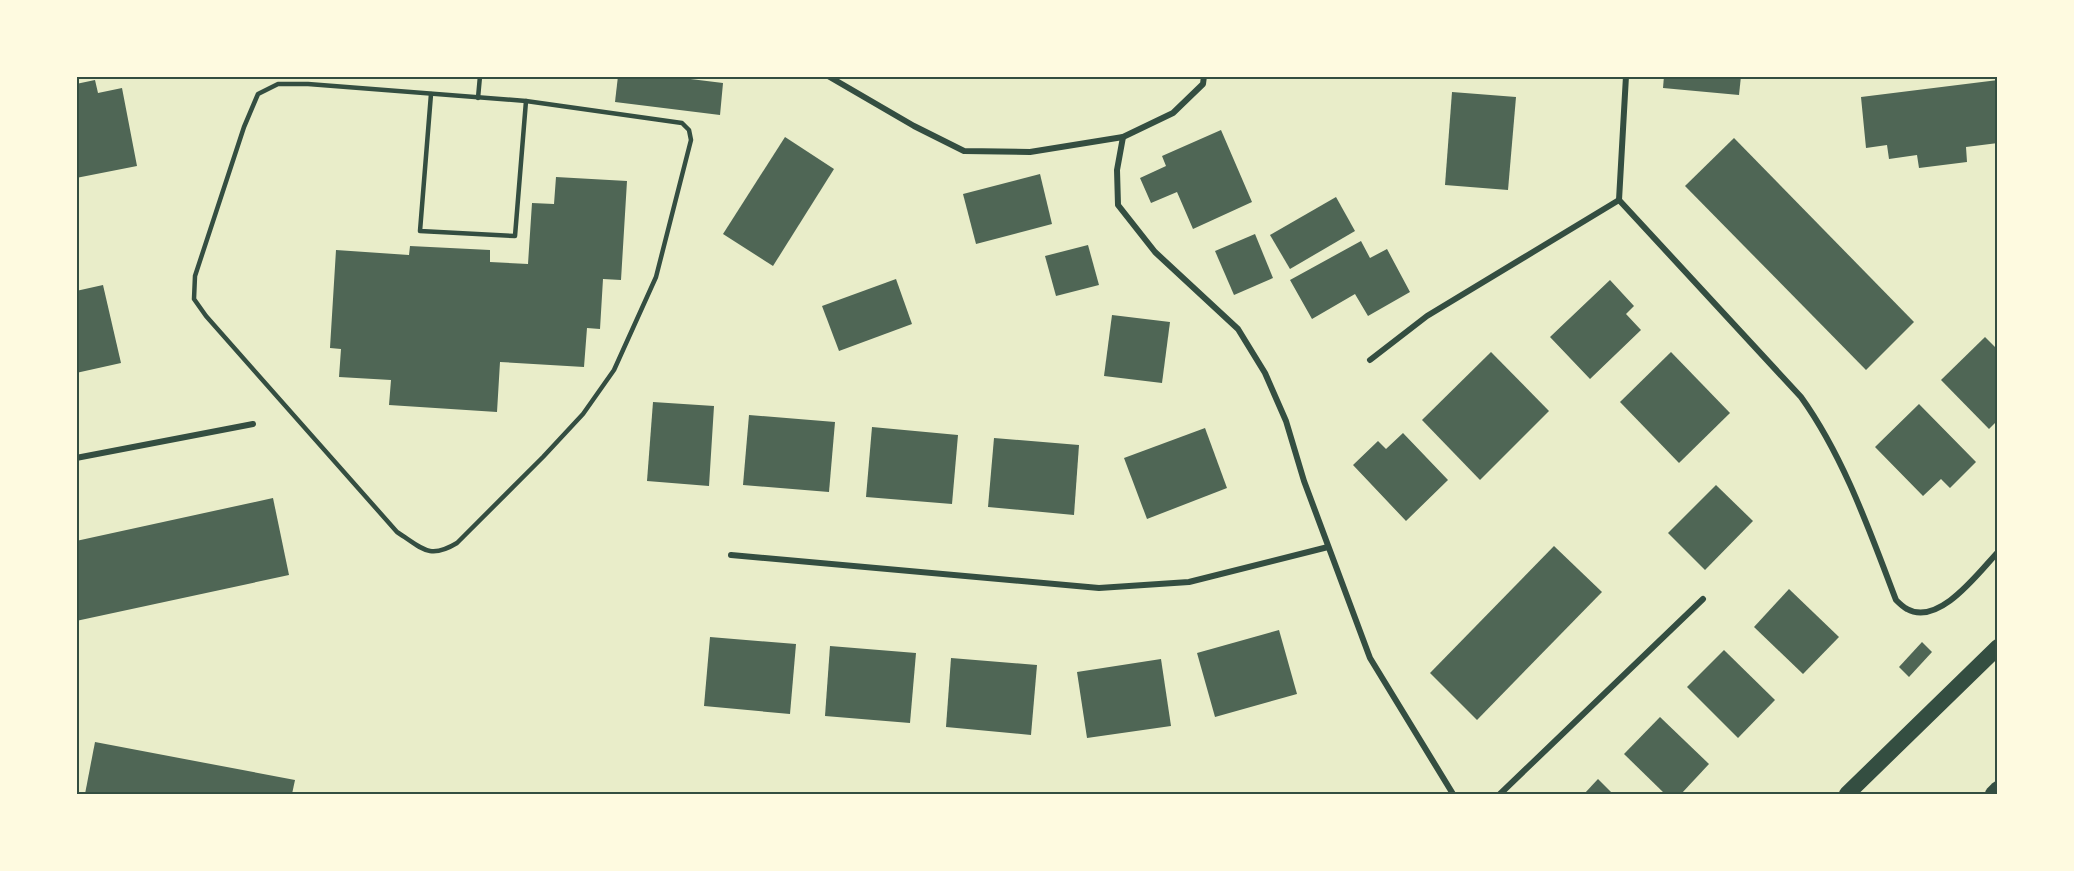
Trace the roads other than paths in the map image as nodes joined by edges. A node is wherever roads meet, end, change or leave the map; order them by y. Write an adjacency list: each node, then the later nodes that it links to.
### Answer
1 (480, 76): 6 (lane)
2 (828, 76): 8 (street)
3 (1204, 76): 8 (street)
4 (1626, 76): 9 (street)
5 (431, 94): 6 (lane); 7 (lane); 7 (lane)
6 (478, 98): 7 (lane)
7 (526, 101)
8 (1123, 137): 13 (street)
9 (1619, 200): 10 (street); 14 (street)
10 (1370, 360)
11 (253, 424): 12 (street)
12 (76, 458)
13 (1328, 547): 15 (street); 19 (street)
14 (1998, 552)
15 (732, 555)
16 (1703, 599): 20 (street)
17 (1998, 647): 21 (highway)
18 (1998, 789): 22 (highway)
19 (1453, 795)
20 (1500, 795)
21 (1847, 795)
22 (1993, 795)

